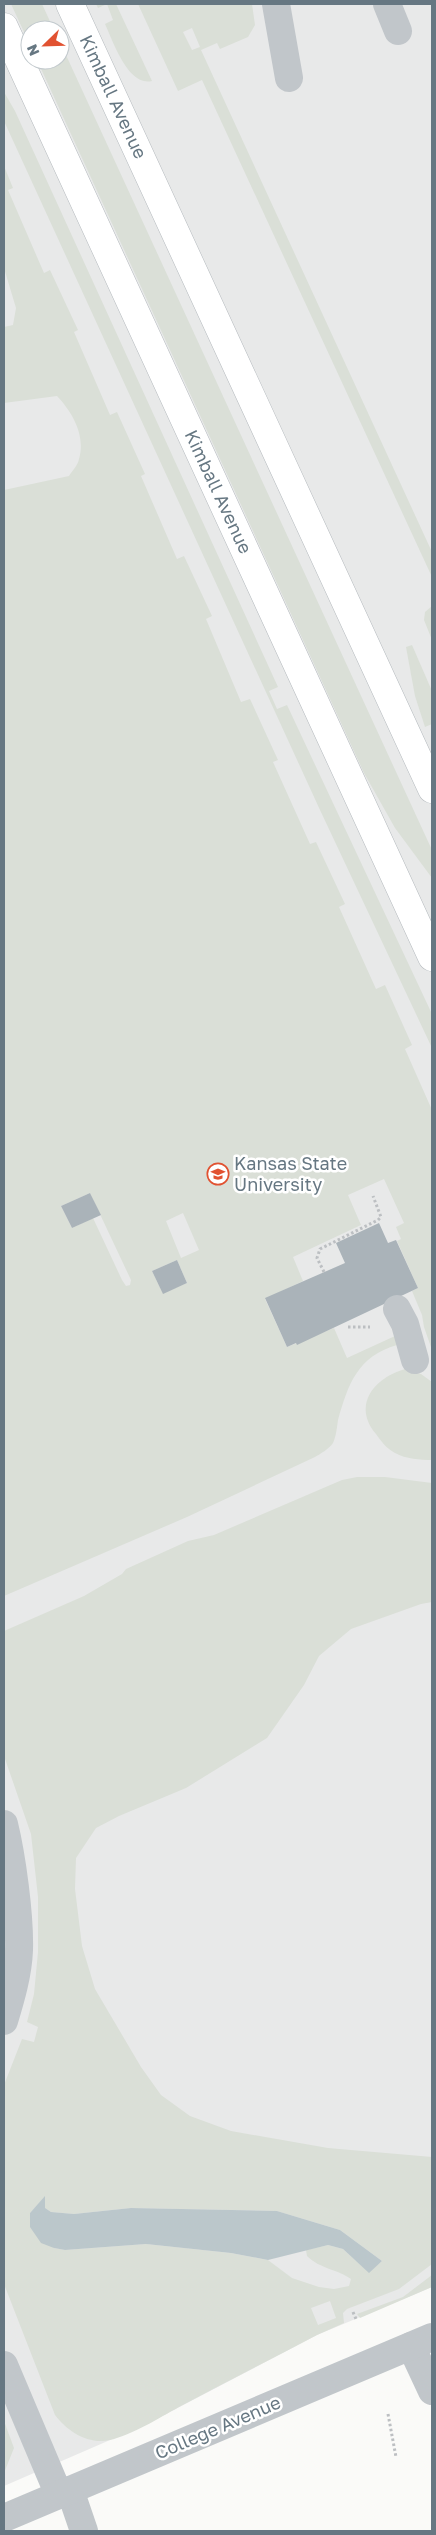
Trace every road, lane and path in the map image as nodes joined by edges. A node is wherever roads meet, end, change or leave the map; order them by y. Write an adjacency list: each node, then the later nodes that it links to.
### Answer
1 (70, 4): 7 (main road, Kimball Avenue)
2 (276, 4): 6 (street)
3 (387, 4): 5 (street)
4 (4, 27): 8 (main road, Kimball Avenue)
5 (398, 31)
6 (289, 78)
7 (432, 789)
8 (432, 957)
9 (373, 1196): 10 (path)
10 (324, 1272)
11 (397, 1309): 12 (street)
12 (415, 1360)
13 (4, 1824): 14 (street)
14 (4, 2021)
15 (353, 2312): 16 (path)
16 (356, 2319)
17 (421, 2342): 19 (street); 22 (street, College Avenue)
18 (4, 2364): 22 (street)
19 (432, 2391)
20 (388, 2414): 21 (path)
21 (396, 2457)
22 (65, 2492): 23 (street, College Avenue); 24 (street)
23 (4, 2518)
24 (84, 2531)

